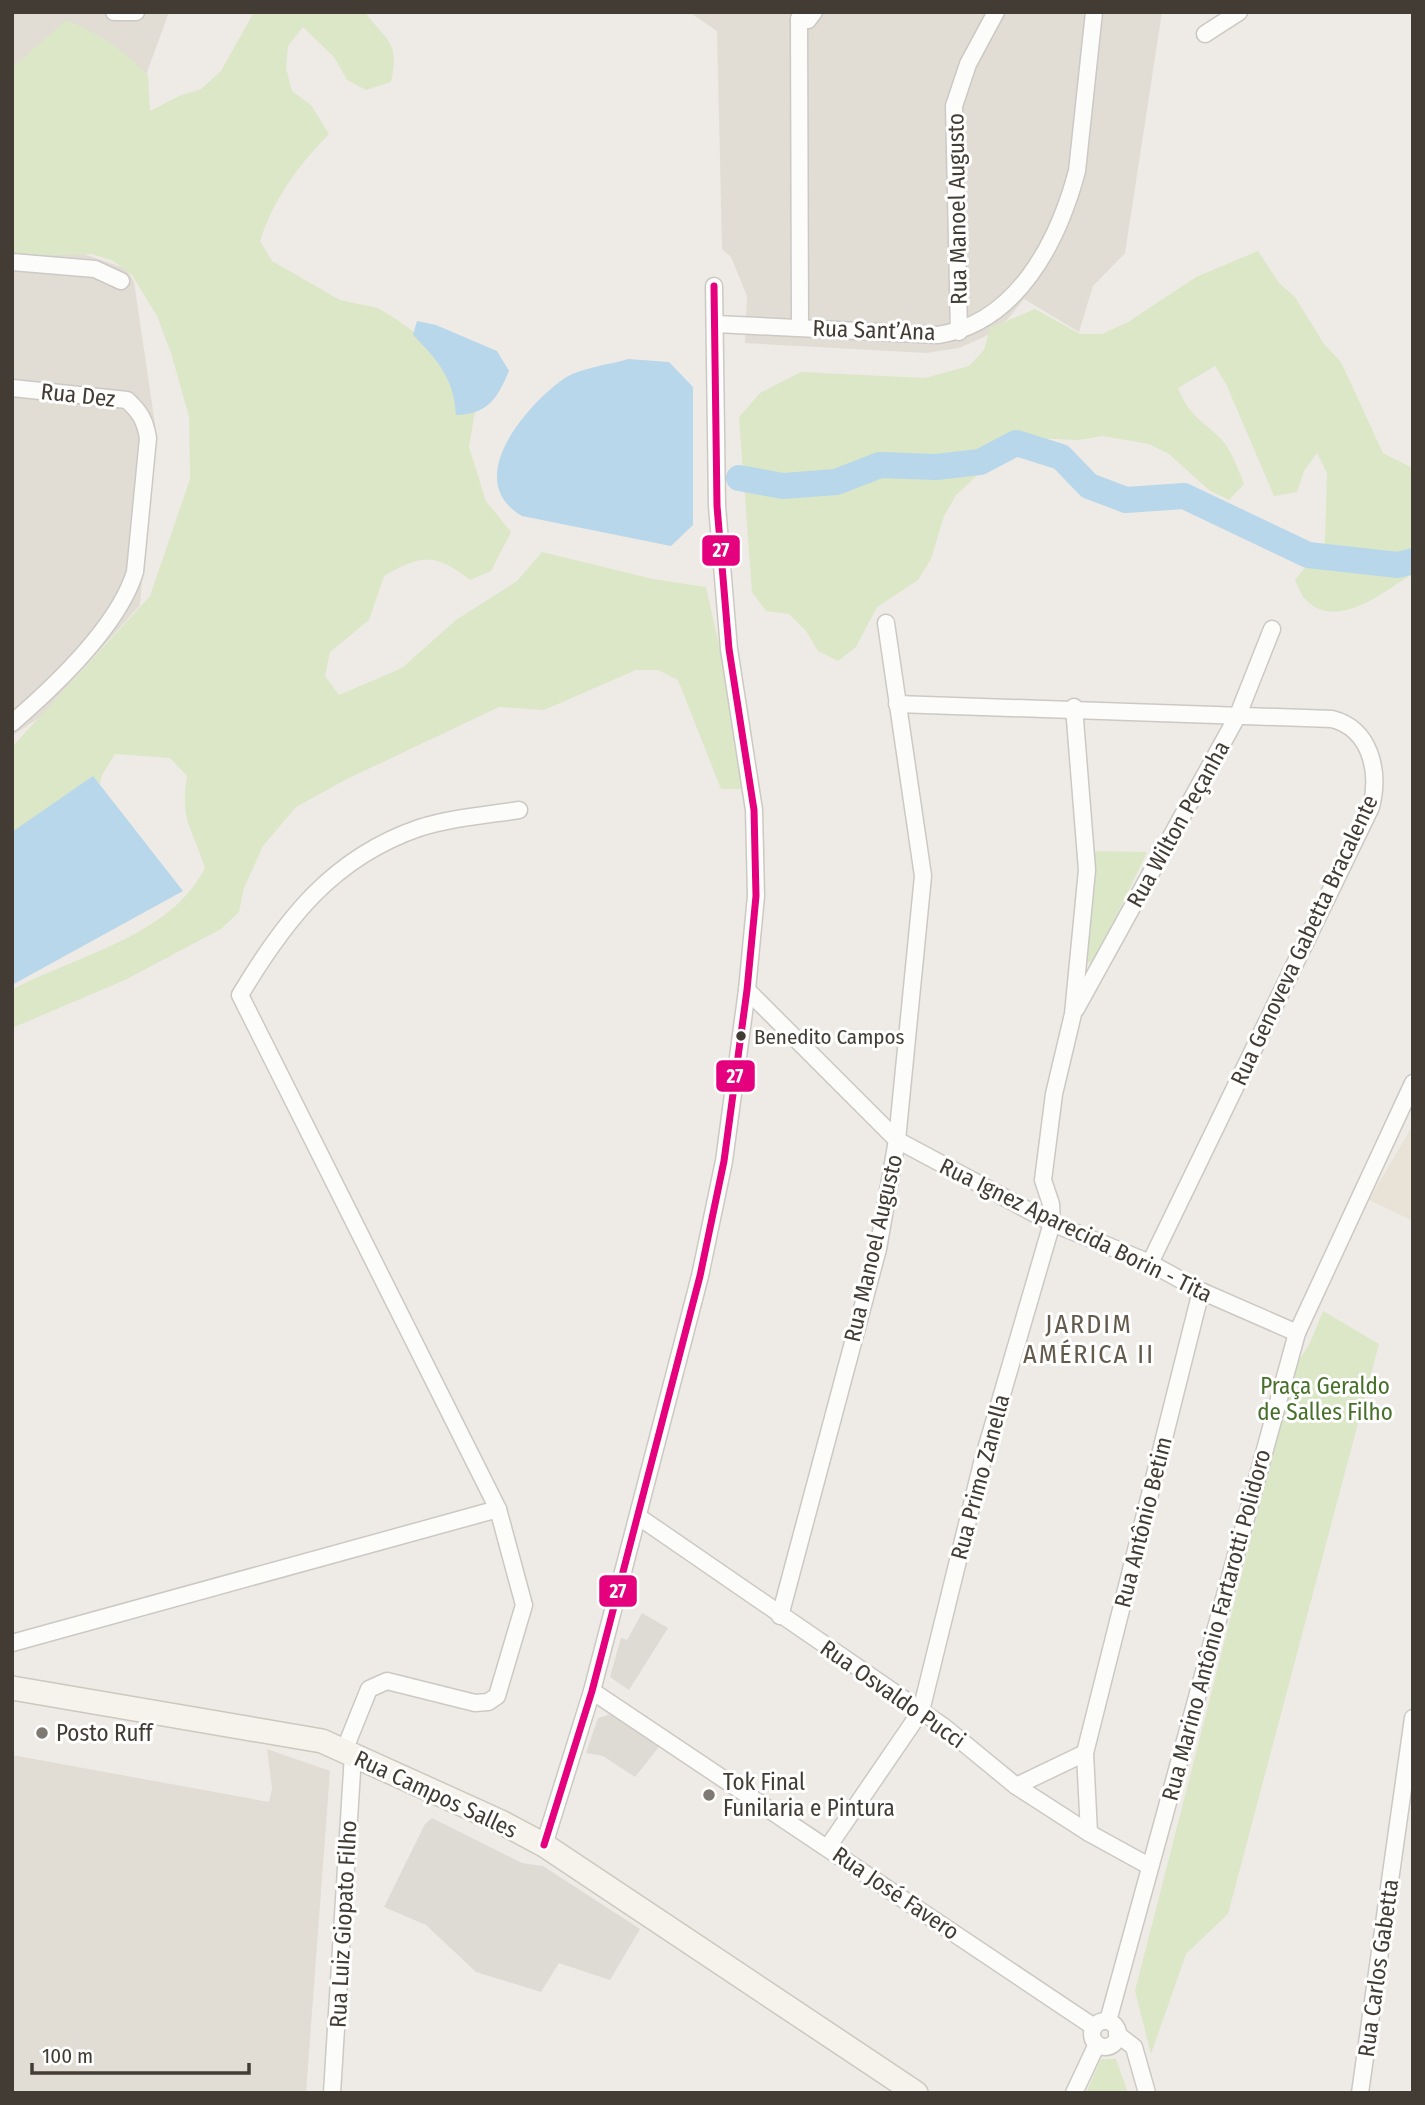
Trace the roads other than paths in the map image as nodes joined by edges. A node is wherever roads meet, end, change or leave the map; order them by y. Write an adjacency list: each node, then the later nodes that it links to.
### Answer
1 (996, 12): 11 (street, Rua Manoel Augusto)
2 (1094, 12): 11 (street, Rua Sant’Ana)
3 (1239, 12): 5 (street)
4 (802, 15): 10 (street)
5 (1205, 34)
6 (12, 262): 7 (street)
7 (121, 281)
8 (714, 286): 9 (street)
9 (716, 324): 10 (street, Rua Sant’Ana); 20 (street)
10 (800, 327): 11 (street, Rua Sant’Ana)
11 (959, 332)
12 (12, 388): 18 (street, Rua Dez)
13 (887, 623): 15 (street, Rua Manoel Augusto)
14 (1272, 629): 17 (street, Rua Wilton Peçanha)
15 (897, 704): 16 (street, Rua Genoveva Gabetta Bracalente); 23 (street, Rua Manoel Augusto)
16 (1074, 707): 17 (street, Rua Genoveva Gabetta Bracalente); 21 (street, Rua Primo Zanella)
17 (1238, 715): 21 (street, Rua Wilton Peçanha); 25 (street, Rua Genoveva Gabetta Bracalente)
18 (12, 723)
19 (519, 810): 28 (street)
20 (747, 990): 23 (street, Rua Ignez Aparecida Borin - Tita); 29 (street)
21 (1073, 1014): 24 (street, Rua Primo Zanella)
22 (1413, 1083): 27 (street, Rua Marino Antônio Fartarotti Polidoro)
23 (897, 1140): 24 (street, Rua Ignez Aparecida Borin - Tita); 30 (street, Rua Manoel Augusto)
24 (1052, 1223): 25 (street, Rua Ignez Aparecida Borin - Tita); 34 (street, Rua Primo Zanella)
25 (1150, 1263): 26 (street, Rua Ignez Aparecida Borin - Tita)
26 (1201, 1291): 27 (street, Rua Ignez Aparecida Borin - Tita); 37 (street, Rua Antônio Betim)
27 (1297, 1333): 42 (street, Rua Marino Antônio Fartarotti Polidoro)
28 (498, 1509): 31 (street); 36 (street, Rua Luiz Giopato Filho)
29 (639, 1517): 30 (street, Rua Osvaldo Pucci); 33 (street)
30 (780, 1616): 34 (street, Rua Osvaldo Pucci)
31 (12, 1643)
32 (12, 1688): 36 (main road, Rua Campos Salles)
33 (592, 1691): 40 (street); 41 (street, Rua José Favero)
34 (921, 1711): 38 (street, Rua Osvaldo Pucci); 41 (street, Rua Primo Zanella)
35 (1413, 1718): 49 (street, Rua Carlos Gabetta)
36 (349, 1753): 40 (main road, Rua Campos Salles); 45 (street, Rua Luiz Giopato Filho)
37 (1085, 1753): 38 (street); 39 (street, Rua Antônio Betim)
38 (1016, 1786): 39 (street, Rua Osvaldo Pucci)
39 (1090, 1833): 42 (street, Rua Osvaldo Pucci)
40 (544, 1845): 46 (main road, Rua Campos Salles)
41 (828, 1847): 43 (street, Rua José Favero)
42 (1149, 1866): 43 (street, Rua Marino Antônio Fartarotti Polidoro)
43 (1107, 2027): 44 (street); 44 (street); 48 (street, Rua José Favero)
44 (1097, 2044): 47 (street)
45 (332, 2093)
46 (916, 2093)
47 (1074, 2093)
48 (1147, 2093)
49 (1360, 2093)

